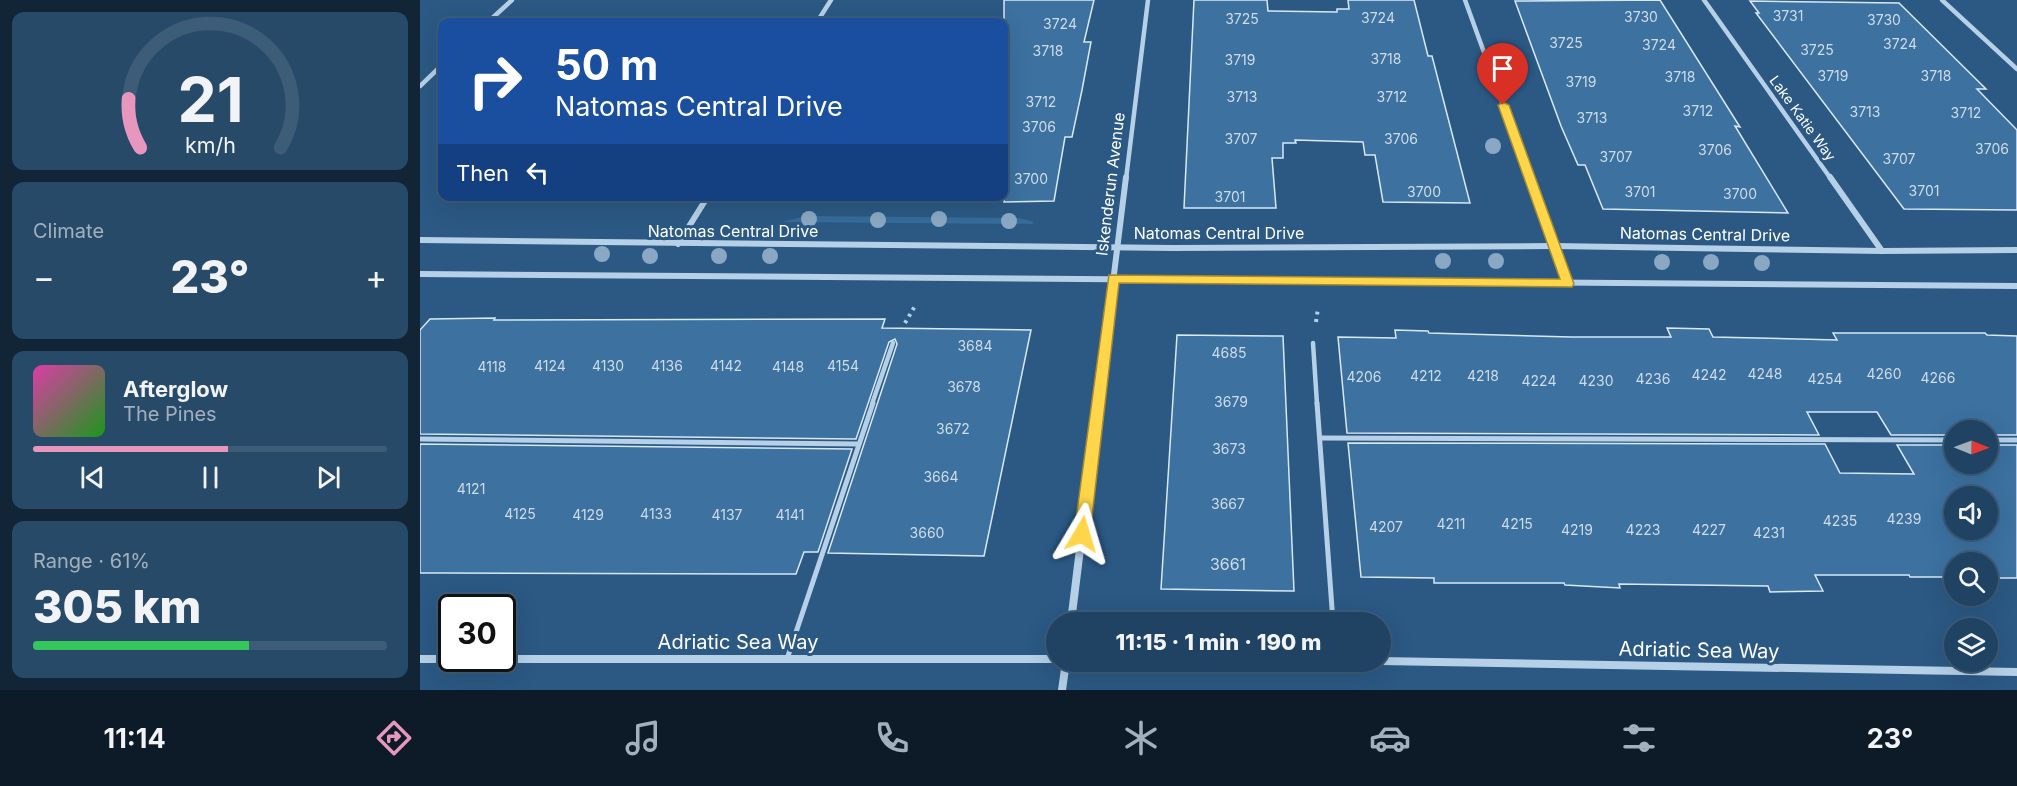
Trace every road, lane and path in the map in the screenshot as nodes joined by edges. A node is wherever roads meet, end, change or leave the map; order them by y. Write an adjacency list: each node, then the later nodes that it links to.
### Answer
1 (512, 0): 7 (street)
2 (831, 0): 8 (street)
3 (1148, 0): 16 (street, Iskenderun Avenue)
4 (1465, 0): 15 (street)
5 (1704, 0): 18 (street, Lake Katie Way)
6 (1942, 0): 9 (street)
7 (492, 18)
8 (820, 18)
9 (2016, 67)
10 (438, 69): 11 (street)
11 (420, 86)
12 (705, 201): 14 (street)
13 (420, 240): 14 (street, Natomas Central Drive)
14 (678, 244): 16 (street, Natomas Central Drive)
15 (1554, 246): 16 (street, Natomas Central Drive); 18 (street, Natomas Central Drive); 21 (street)
16 (1117, 247): 20 (street, Iskenderun Avenue)
17 (2017, 250): 18 (street, Natomas Central Drive)
18 (1882, 251)
19 (420, 274): 20 (street)
20 (1113, 278): 21 (street); 31 (street, Iskenderun Avenue)
21 (1568, 284): 22 (street)
22 (2017, 286)
23 (893, 343): 30 (lane)
24 (1313, 343): 25 (lane)
25 (1321, 438): 27 (lane); 32 (lane)
26 (420, 439): 30 (lane)
27 (1944, 440)
28 (1998, 440): 29 (lane)
29 (2017, 440)
30 (859, 444): 34 (lane)
31 (1072, 612)
32 (1332, 612)
33 (420, 659): 34 (street, Adriatic Sea Way)
34 (787, 659): 35 (street, Adriatic Sea Way)
35 (1046, 659)
36 (1391, 662): 38 (street, Adriatic Sea Way)
37 (1065, 672): 39 (street)
38 (2017, 672)
39 (1062, 690)

